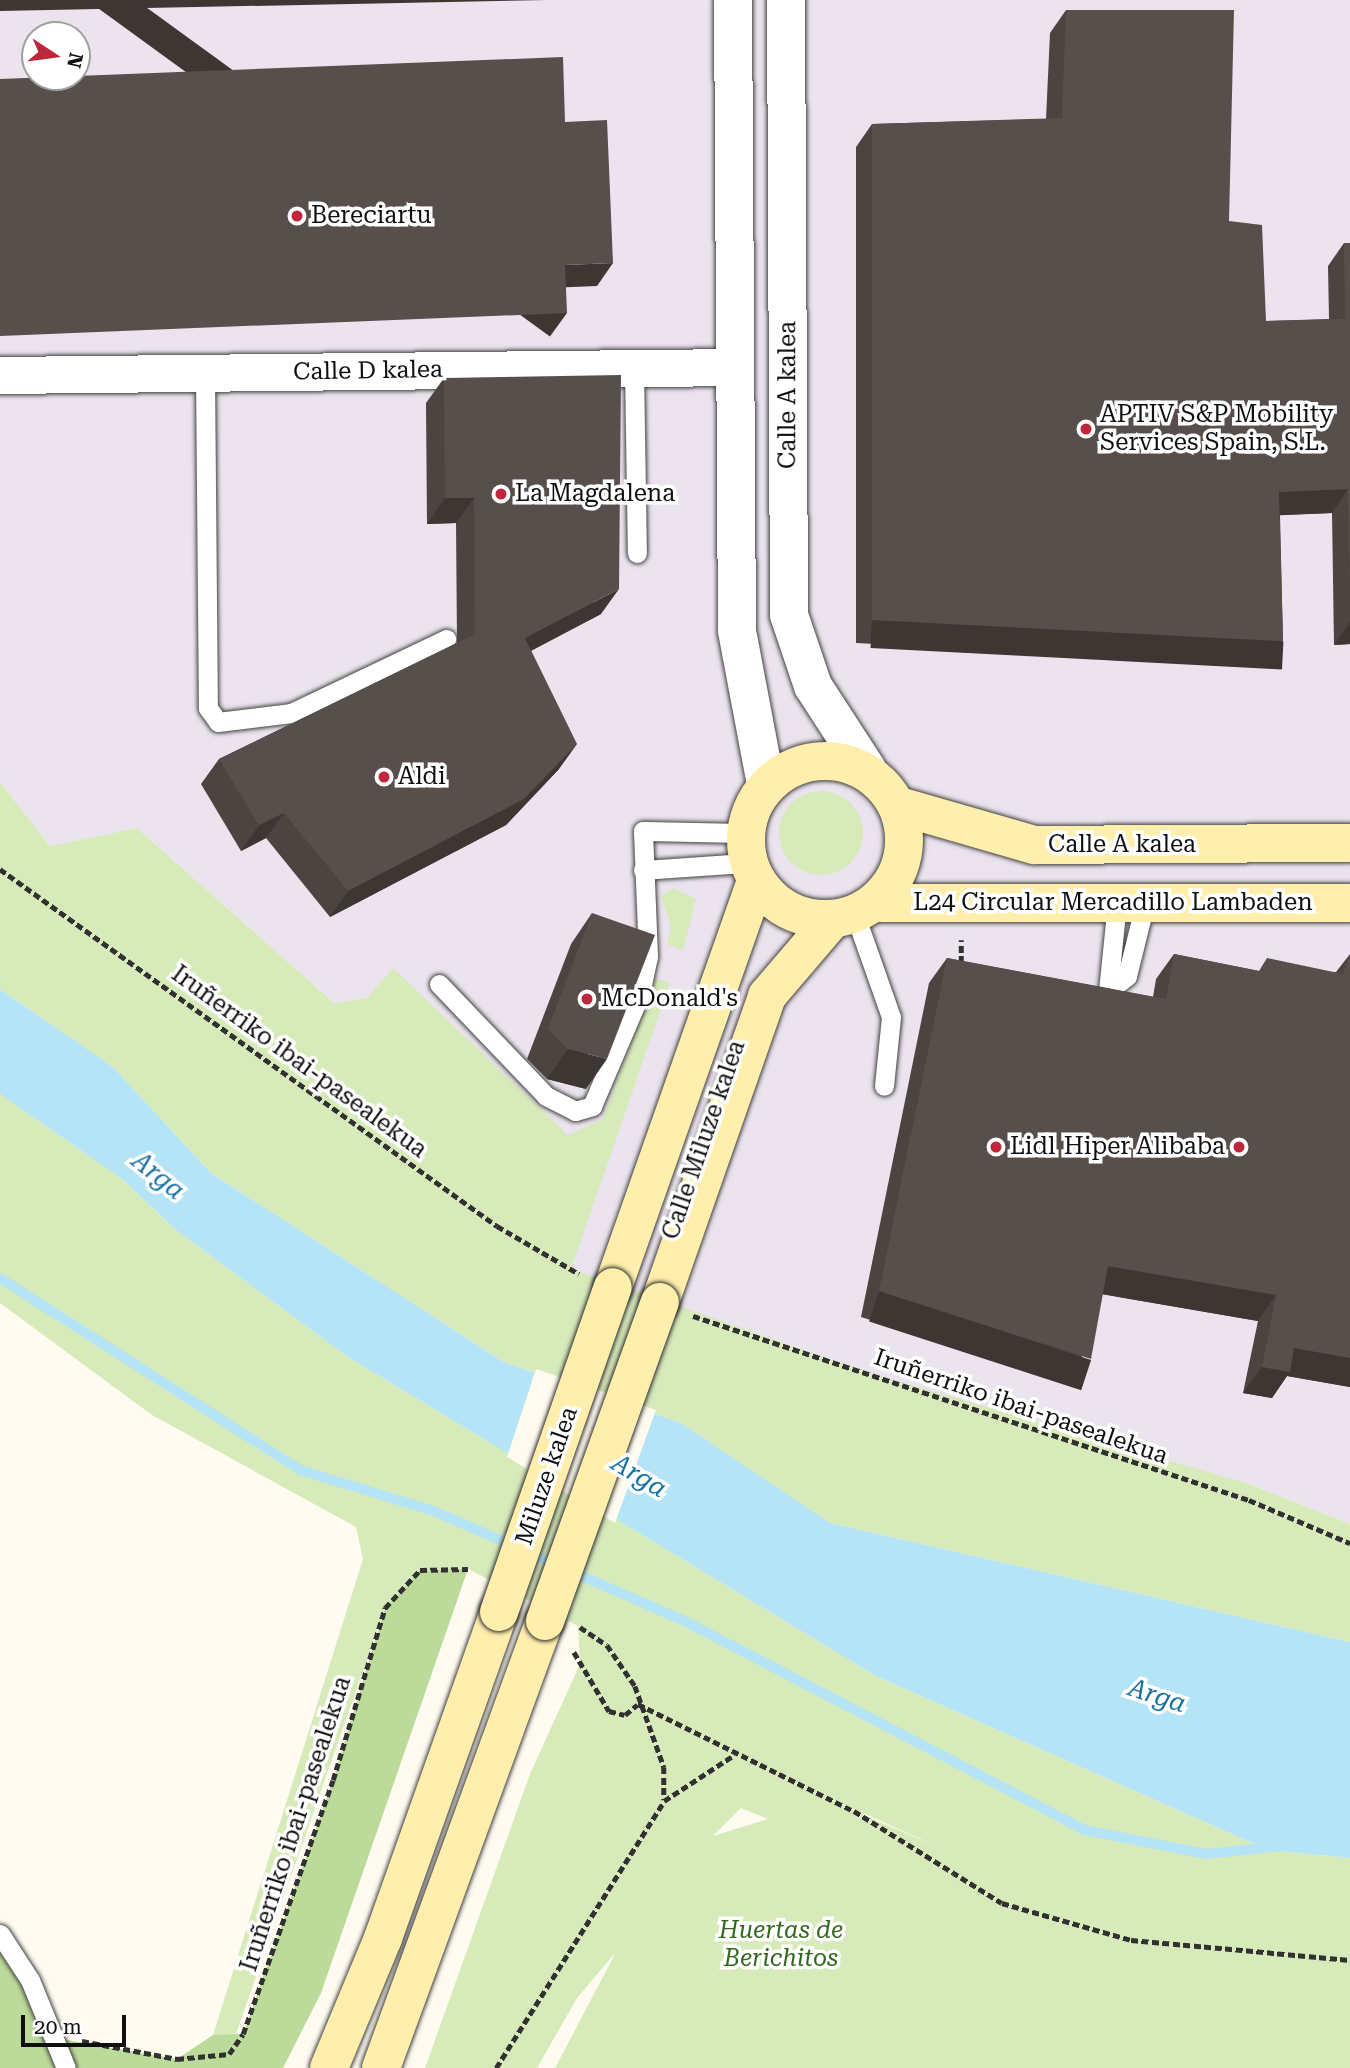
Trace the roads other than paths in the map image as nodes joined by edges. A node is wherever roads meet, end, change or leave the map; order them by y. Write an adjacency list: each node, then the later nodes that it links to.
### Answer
1 (733, 0): 4 (street)
2 (747, 0): 4 (street)
3 (786, 0): 11 (street, Calle A kalea)
4 (733, 65): 5 (street)
5 (735, 367): 6 (street, Calle D kalea); 12 (street)
6 (634, 368): 7 (street, Calle D kalea); 9 (lane)
7 (205, 373): 8 (street, Calle D kalea); 10 (lane)
8 (0, 375)
9 (637, 553)
10 (446, 639)
11 (867, 769): 12 (main road); 13 (main road)
12 (766, 785): 15 (main road)
13 (899, 806): 14 (main road, Calle A kalea); 18 (main road)
14 (1350, 843)
15 (749, 859): 16 (lane); 16 (lane); 18 (main road); 23 (main road, Miluze kalea, bridge)
16 (643, 870): 19 (lane)
17 (1350, 903): 18 (main road, L24 Circular Mercadillo Lambaden)
18 (854, 912): 20 (lane); 24 (main road, Miluze kalea, bridge)
19 (439, 984)
20 (884, 1086)
21 (0, 1934): 22 (lane)
22 (66, 2068)
23 (329, 2068)
24 (381, 2068)

